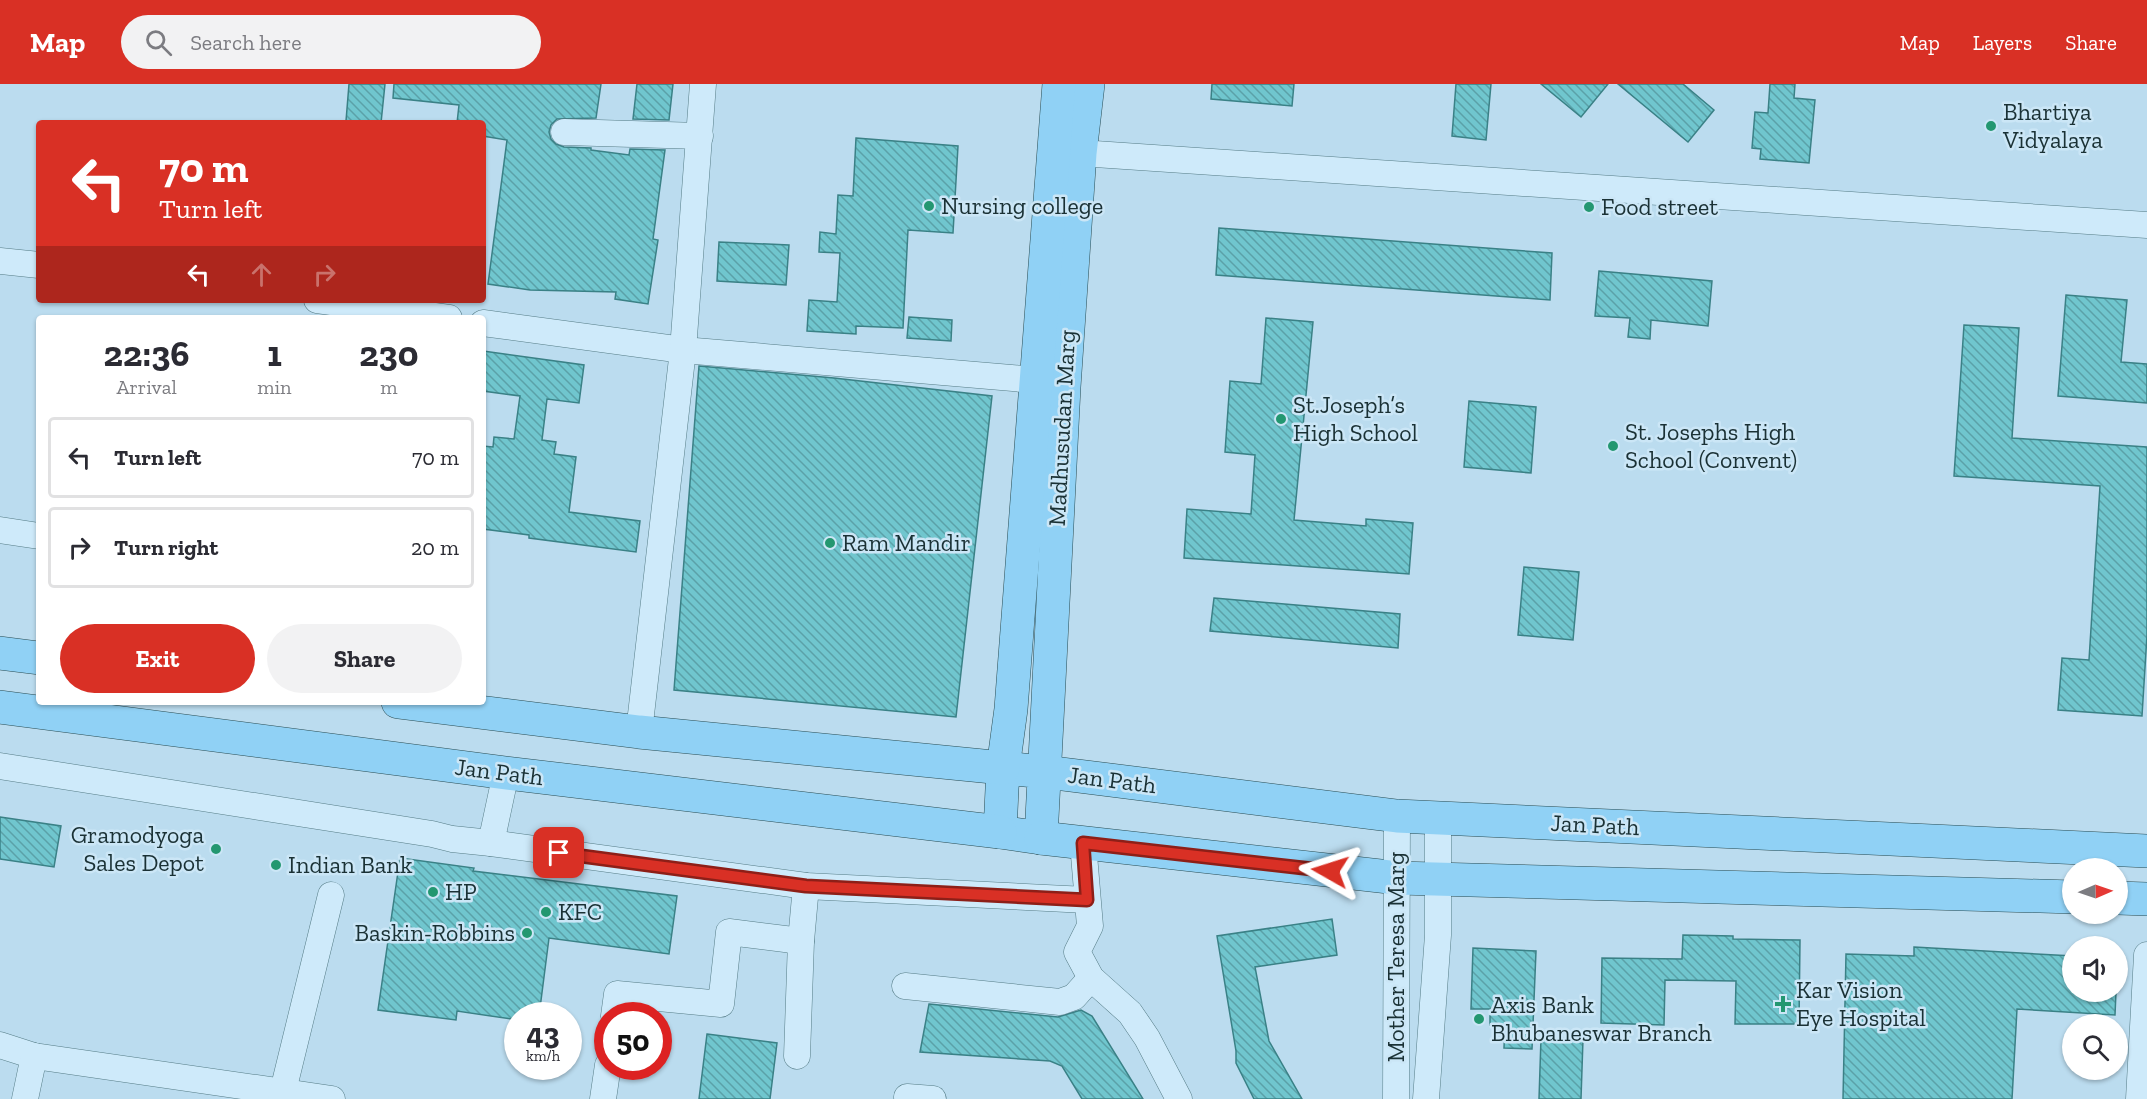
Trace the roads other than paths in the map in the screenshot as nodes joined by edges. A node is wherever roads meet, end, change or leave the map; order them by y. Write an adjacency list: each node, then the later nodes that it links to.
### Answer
1 (703, 84): 5 (street)
2 (1059, 84): 14 (main road, Madhusudan Marg)
3 (1088, 84): 6 (main road, Madhusudan Marg)
4 (564, 132): 5 (street)
5 (700, 136): 13 (street)
6 (1080, 153): 7 (street); 24 (main road, Madhusudan Marg)
7 (2147, 225)
8 (0, 261): 9 (street)
9 (36, 265)
10 (339, 303): 11 (street)
11 (427, 315)
12 (486, 323): 13 (street)
13 (683, 350): 14 (street); 21 (street)
14 (1035, 380): 23 (main road, Madhusudan Marg)
15 (0, 530): 16 (street)
16 (36, 536)
17 (0, 653): 18 (main road)
18 (36, 658)
19 (422, 705): 21 (main road)
20 (0, 707): 25 (main road, Jan Path)
21 (639, 732): 23 (main road)
22 (0, 766): 30 (street)
23 (1003, 768): 24 (main road, Jan Path); 28 (main road, Madhusudan Marg)
24 (1046, 772): 26 (main road, Jan Path); 29 (main road, Madhusudan Marg)
25 (506, 773): 28 (main road, Jan Path); 30 (street)
26 (1397, 816): 27 (main road, Jan Path); 33 (street, Mother Teresa Marg)
27 (1438, 817): 32 (main road, Jan Path); 34 (street, Mother Teresa Marg)
28 (1000, 832): 29 (main road, Jan Path)
29 (1041, 838): 31 (main road)
30 (491, 843): 35 (street)
31 (1083, 843): 33 (main road); 40 (street)
32 (2147, 850)
33 (1398, 878): 34 (main road); 57 (street, Mother Teresa Marg)
34 (1439, 878): 37 (main road); 58 (street, Mother Teresa Marg)
35 (806, 886): 40 (street); 41 (street)
36 (331, 895): 50 (street)
37 (2062, 897)
38 (2128, 898): 39 (main road)
39 (2147, 898)
40 (1087, 900): 43 (street)
41 (801, 941): 45 (street); 48 (street)
42 (2147, 955): 59 (street)
43 (1091, 978): 44 (street); 56 (street)
44 (905, 986)
45 (616, 1002)
46 (0, 1045): 47 (street)
47 (34, 1056): 50 (street); 52 (street)
48 (796, 1056)
49 (606, 1080): 54 (street)
50 (282, 1096): 53 (street)
51 (907, 1097): 55 (street)
52 (25, 1099)
53 (332, 1099)
54 (603, 1099)
55 (933, 1099)
56 (1179, 1099)
57 (1396, 1099)
58 (1426, 1099)
59 (2139, 1099)

